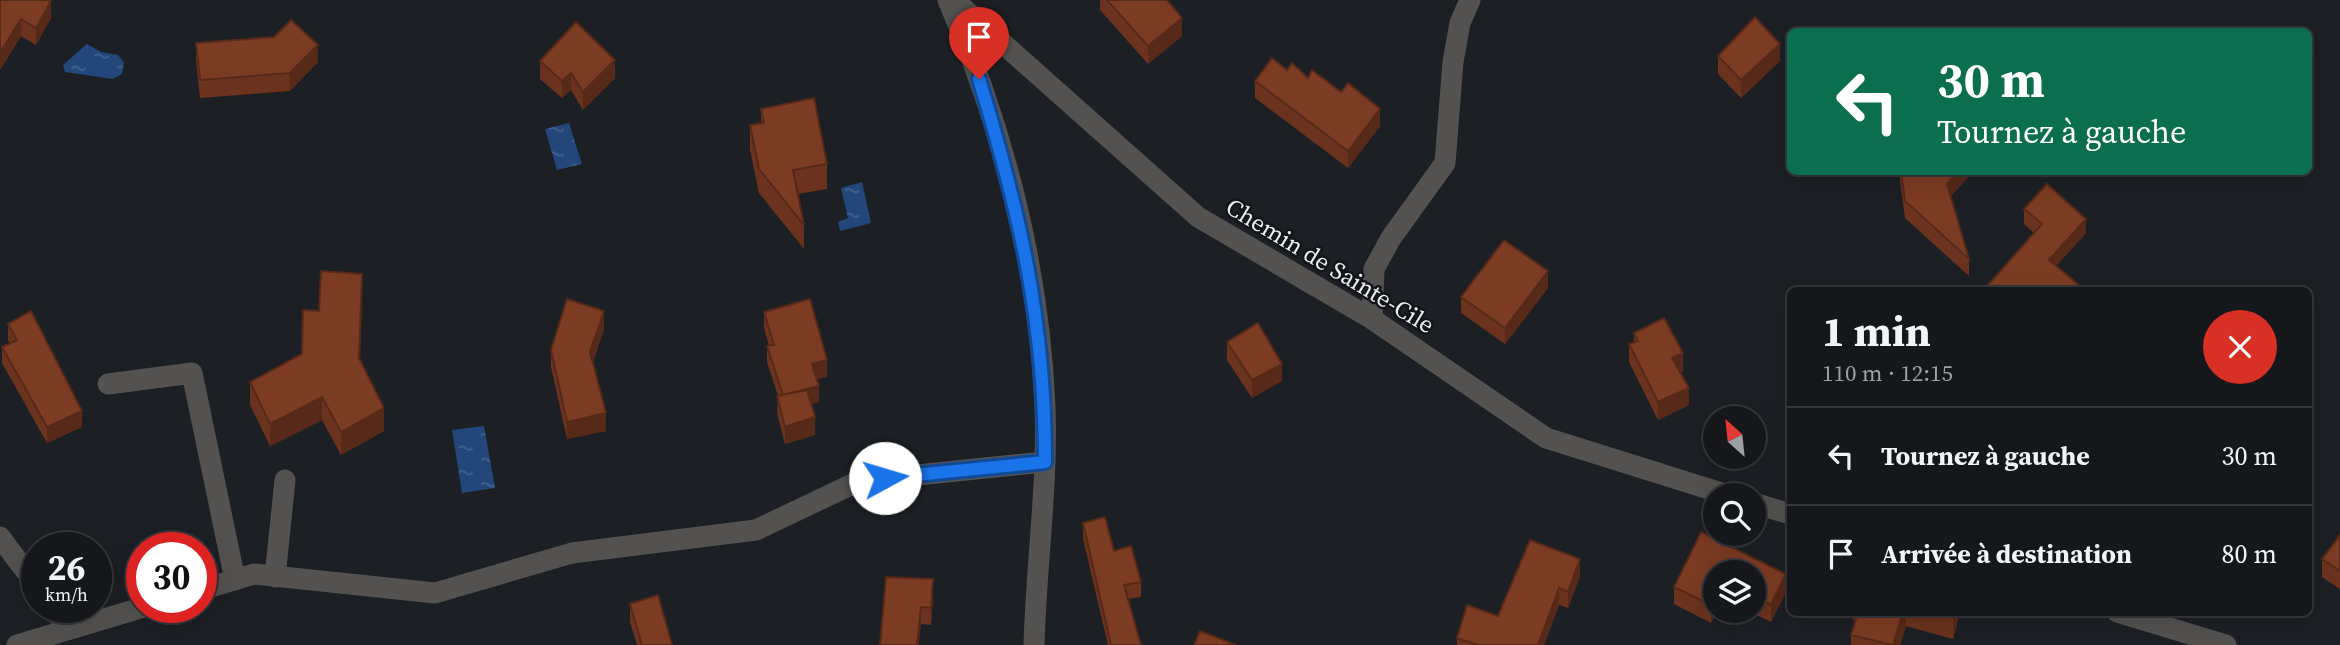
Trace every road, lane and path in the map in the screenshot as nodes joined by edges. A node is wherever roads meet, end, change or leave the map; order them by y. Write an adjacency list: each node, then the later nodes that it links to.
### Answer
1 (951, 0): 3 (street, Chemin de Sainte-Cile); 5 (street)
2 (1470, 0): 3 (street)
3 (1372, 318): 7 (street, Chemin de Sainte-Cile)
4 (108, 384): 13 (street)
5 (1045, 462): 12 (street); 20 (street)
6 (285, 481): 12 (street)
7 (1703, 487)
8 (1766, 507): 9 (street)
9 (1787, 513)
10 (0, 537): 11 (street)
11 (21, 565)
12 (275, 577): 13 (street)
13 (235, 580): 14 (street)
14 (217, 585)
15 (126, 612): 18 (street)
16 (2130, 616): 21 (street)
17 (64, 623): 18 (street)
18 (69, 629): 19 (street)
19 (17, 645)
20 (1034, 645)
21 (2226, 645)

